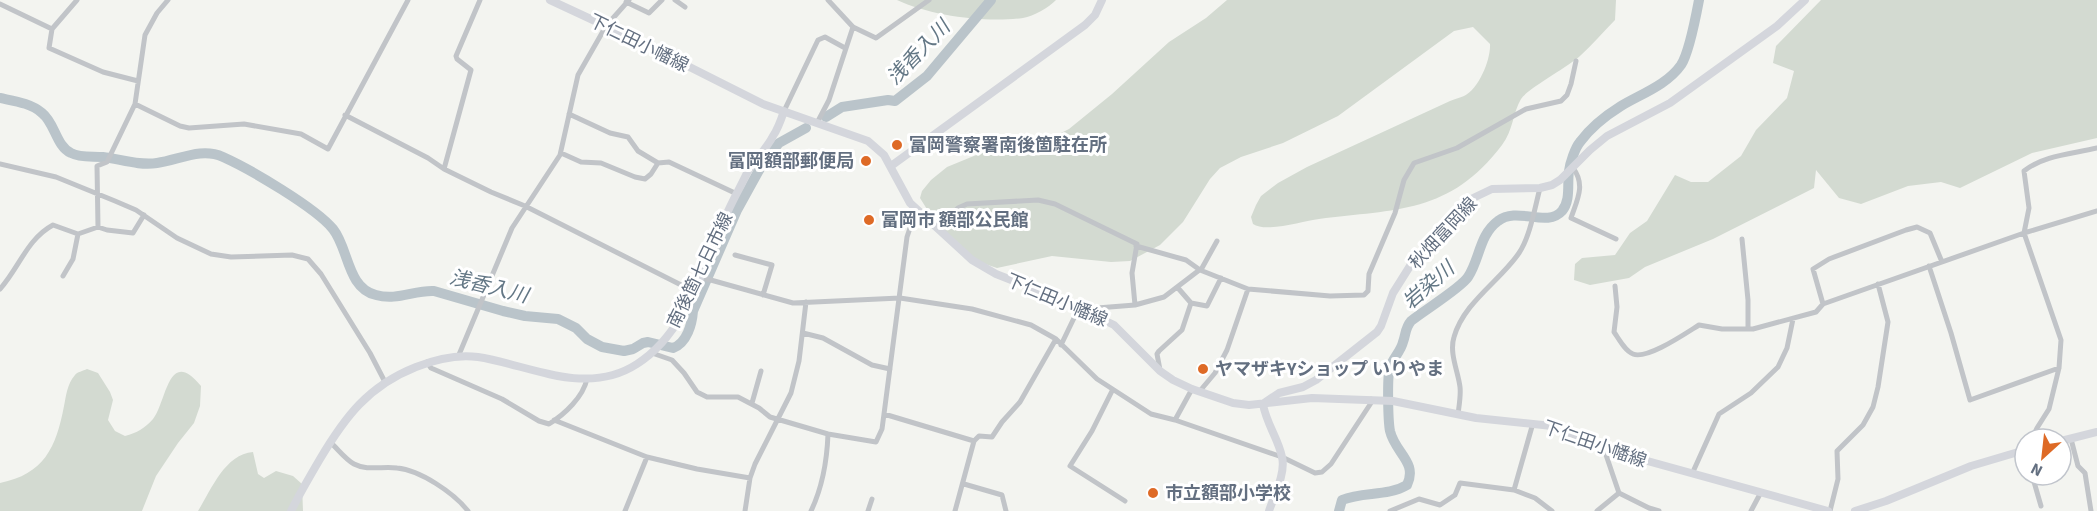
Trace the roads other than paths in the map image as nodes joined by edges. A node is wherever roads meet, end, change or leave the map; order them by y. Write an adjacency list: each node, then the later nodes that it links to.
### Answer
1 (76, 0): 17 (street)
2 (168, 0): 20 (street)
3 (408, 0): 24 (street)
4 (480, 0): 32 (street)
5 (550, 0): 15 (main road, 下仁田小幡線)
6 (662, 0): 12 (street)
7 (675, 0): 14 (street)
8 (828, 0): 16 (street)
9 (929, 0): 16 (street)
10 (1102, 0): 30 (main road)
11 (1805, 0): 31 (main road, 秋畑富岡線)
12 (627, 1): 15 (street)
13 (0, 4): 17 (street)
14 (685, 7)
15 (606, 26): 22 (main road, 下仁田小幡線); 23 (street)
16 (854, 27): 18 (street)
17 (52, 29): 20 (street)
18 (846, 48): 22 (street); 25 (street)
19 (1576, 61): 59 (street)
20 (138, 81): 21 (street)
21 (135, 104): 24 (street); 34 (street)
22 (784, 111): 25 (main road, 下仁田小幡線); 35 (main road, 南後箇七日市線)
23 (569, 114): 27 (street); 28 (street)
24 (345, 115): 32 (street)
25 (817, 123): 30 (main road, 下仁田小幡線)
26 (2097, 148): 42 (street)
27 (561, 153): 28 (street); 36 (street)
28 (658, 162): 35 (street)
29 (0, 164): 34 (street)
30 (891, 166): 37 (main road, 下仁田小幡線)
31 (1573, 168): 33 (main road, 秋畑富岡線); 44 (street)
32 (444, 170): 36 (street)
33 (1540, 188): 86 (main road, 秋畑富岡線); 88 (street)
34 (99, 194): 39 (street); 40 (street)
35 (736, 194): 53 (main road, 南後箇七日市線)
36 (525, 206): 60 (street); 74 (street)
37 (916, 210): 41 (main road, 下仁田小幡線); 62 (street)
38 (2097, 212): 42 (street)
39 (144, 215): 40 (street); 81 (street)
40 (98, 227): 43 (street)
41 (938, 229): 47 (street); 67 (main road, 下仁田小幡線)
42 (2024, 233): 49 (street); 76 (street)
43 (78, 234): 52 (street); 58 (street)
44 (1616, 239)
45 (1742, 239): 69 (street)
46 (1217, 241): 51 (street)
47 (1137, 246): 51 (street); 66 (street)
48 (735, 255): 61 (street)
49 (1942, 262): 50 (street); 65 (street)
50 (1929, 266): 55 (street); 76 (street)
51 (1200, 270): 54 (street); 57 (street)
52 (63, 276)
53 (706, 279): 60 (main road, 南後箇七日市線); 61 (street)
54 (1221, 279): 59 (street); 64 (street)
55 (1878, 284): 65 (street); 130 (street)
56 (1615, 286): 69 (street)
57 (1178, 288): 64 (street); 66 (street)
58 (0, 289)
59 (1248, 289): 82 (street)
60 (693, 291): 73 (main road, 南後箇七日市線)
61 (763, 295): 63 (street)
62 (900, 298): 63 (street); 71 (street); 77 (street)
63 (806, 302): 70 (street)
64 (1191, 303): 79 (street)
65 (1823, 304): 68 (street)
66 (1135, 305): 67 (street)
67 (1086, 310): 72 (street); 79 (main road, 下仁田小幡線)
68 (1793, 319): 69 (street); 104 (street)
69 (1748, 329)
70 (803, 333): 77 (street); 89 (street)
71 (1056, 339): 72 (street); 97 (street)
72 (1061, 345): 83 (street)
73 (653, 351): 80 (main road, 南後箇七日市線); 85 (street)
74 (458, 357): 75 (main road, 南後箇七日市線); 80 (main road, 南後箇七日市線)
75 (427, 362): 81 (main road, 南後箇七日市線); 90 (street)
76 (2059, 368): 93 (street)
77 (890, 369): 87 (street)
78 (761, 371): 85 (street)
79 (1160, 371): 82 (main road, 下仁田小幡線)
80 (586, 378): 90 (street)
81 (386, 382): 98 (main road, 南後箇七日市線)
82 (1196, 390): 86 (main road, 下仁田小幡線); 91 (street)
83 (1112, 391): 91 (street); 112 (street)
84 (1375, 400): 86 (main road, 下仁田小幡線); 88 (main road, 下仁田小幡線); 103 (street)
85 (752, 404): 89 (street)
86 (1263, 404): 103 (main road)
87 (884, 414): 95 (street); 97 (street)
88 (1458, 414): 92 (main road, 下仁田小幡線)
89 (779, 419): 95 (street); 105 (street)
90 (554, 420): 102 (street)
91 (1175, 420): 103 (street)
92 (1533, 423): 100 (main road, 下仁田小幡線); 108 (street)
93 (2038, 427)
94 (2097, 432): 96 (main road)
95 (828, 434): 119 (street)
96 (2073, 438)
97 (974, 441): 106 (street)
98 (330, 442): 115 (main road, 南後箇七日市線); 116 (street)
99 (2073, 447): 132 (street)
100 (1604, 449): 104 (main road, 下仁田小幡線); 109 (street)
101 (2013, 454): 131 (main road)
102 (647, 457): 105 (street); 117 (street)
103 (1282, 457): 123 (main road)
104 (1692, 475): 110 (main road, 下仁田小幡線)
105 (750, 478): 118 (street)
106 (964, 484): 121 (street); 122 (street)
107 (2035, 487): 114 (street)
108 (1514, 490): 113 (street); 126 (street)
109 (1619, 493): 127 (street); 128 (street)
110 (1760, 494): 129 (street); 130 (main road, 下仁田小幡線)
111 (872, 499): 120 (street)
112 (1125, 501)
113 (1440, 505): 124 (street); 125 (street)
114 (2041, 506)
115 (291, 511)
116 (468, 511)
117 (625, 511)
118 (746, 511)
119 (811, 511)
120 (867, 511)
121 (955, 511)
122 (1006, 511)
123 (1269, 511)
124 (1390, 511)
125 (1437, 511)
126 (1552, 511)
127 (1597, 511)
128 (1659, 511)
129 (1751, 511)
130 (1829, 511)
131 (1855, 511)
132 (2091, 511)

